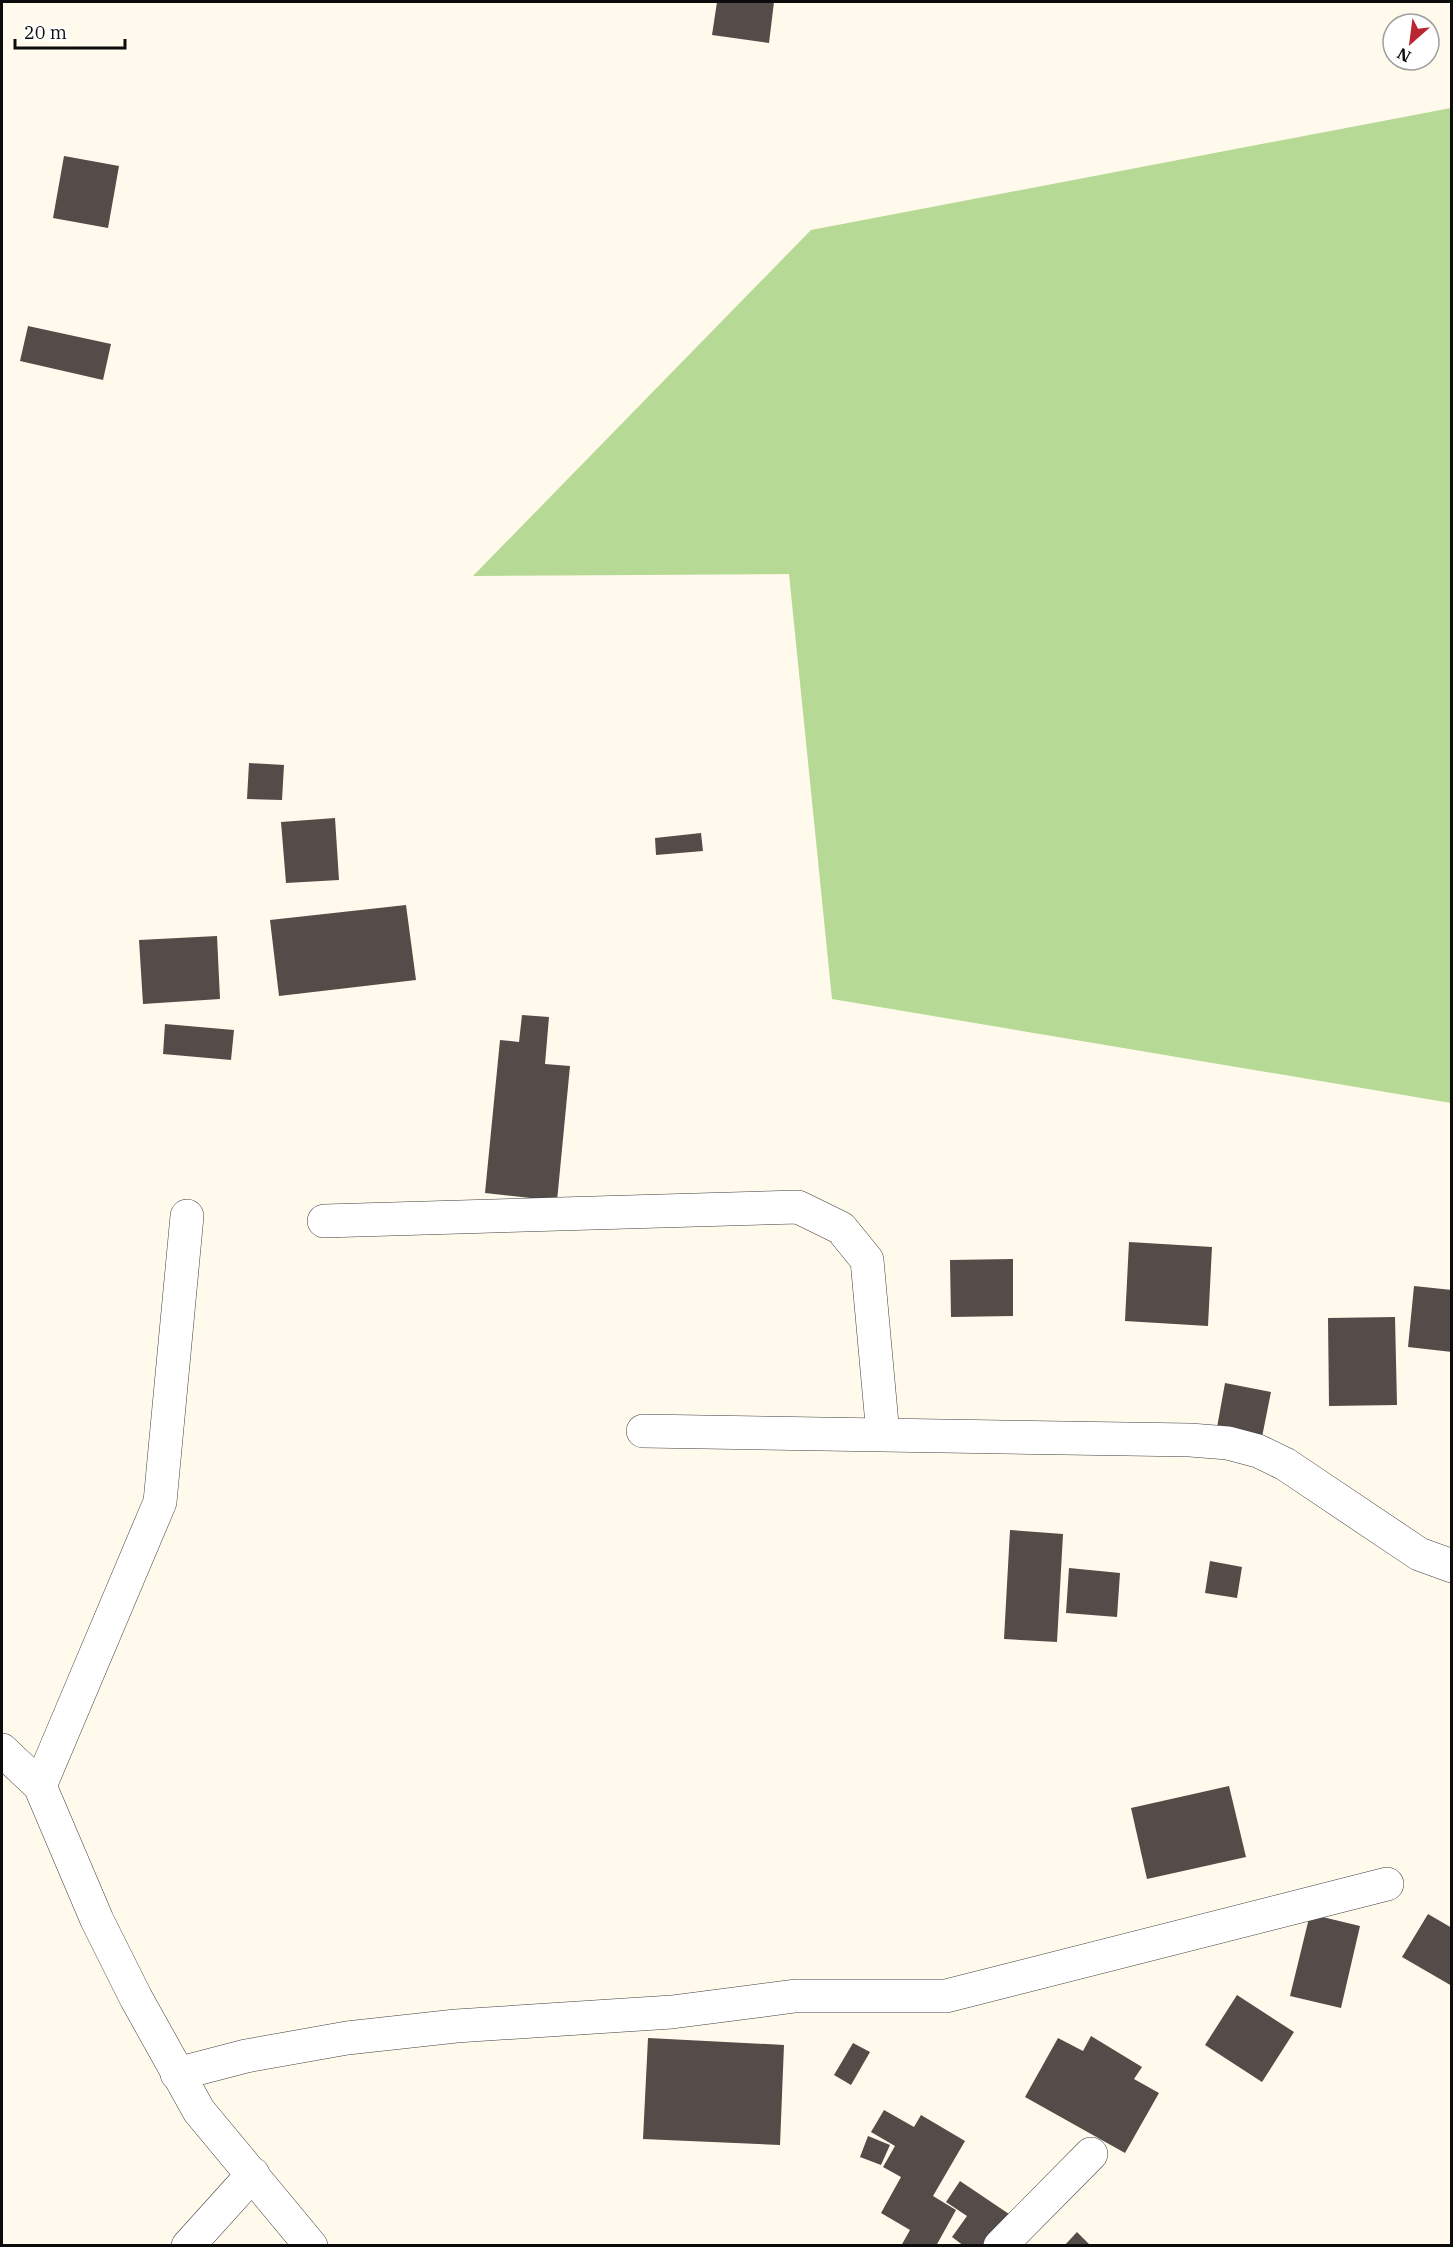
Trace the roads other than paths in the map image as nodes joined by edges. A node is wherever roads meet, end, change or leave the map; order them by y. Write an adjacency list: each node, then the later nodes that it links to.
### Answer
1 (187, 1216): 7 (street)
2 (324, 1221): 4 (street)
3 (643, 1431): 4 (street)
4 (883, 1435): 5 (street)
5 (1452, 1566)
6 (2, 1750): 7 (street)
7 (40, 1786): 9 (street)
8 (1387, 1884): 9 (street)
9 (177, 2074): 11 (street)
10 (1091, 2154): 14 (street)
11 (253, 2174): 12 (street); 13 (street)
12 (188, 2246)
13 (311, 2246)
14 (1000, 2246)

